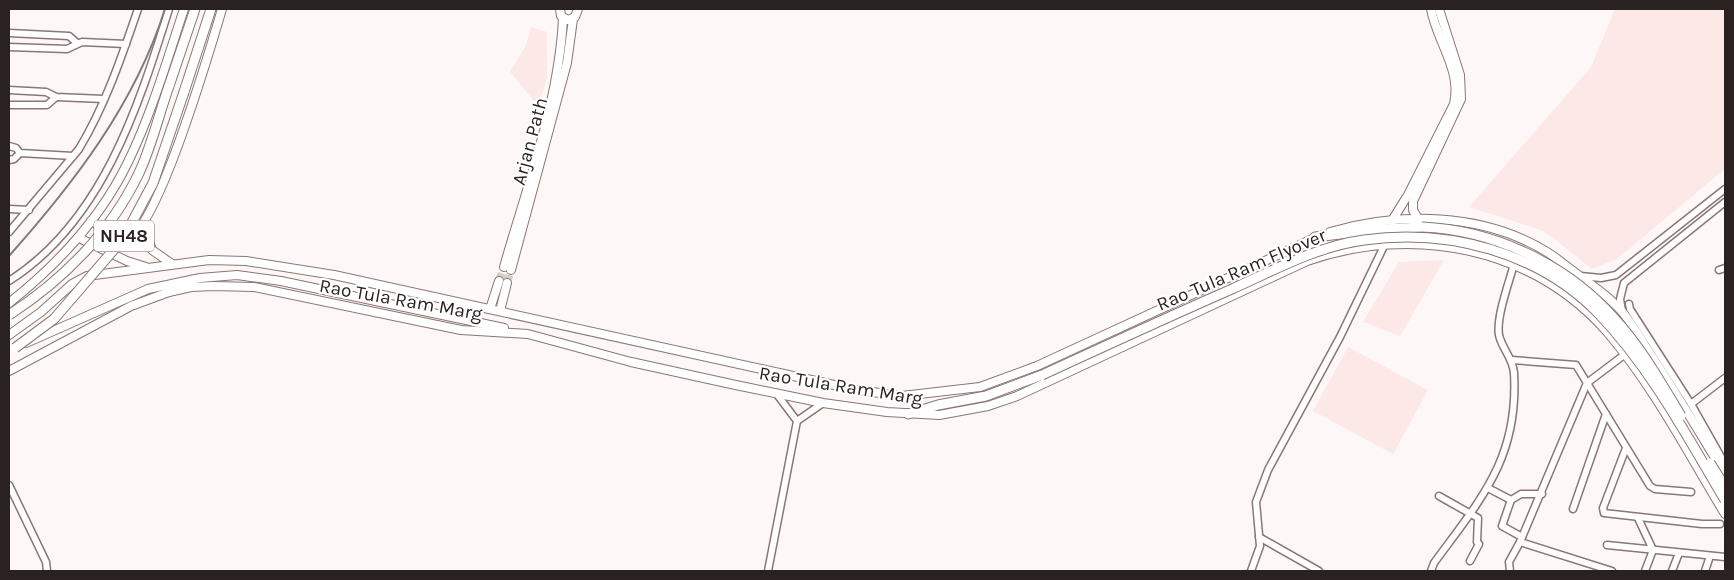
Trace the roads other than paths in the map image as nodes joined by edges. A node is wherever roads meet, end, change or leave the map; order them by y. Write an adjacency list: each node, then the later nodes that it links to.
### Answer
1 (138, 9): 15 (street)
2 (170, 9): 47 (street)
3 (184, 9): 33 (main road)
4 (195, 9): 55 (highway, NH48, bridge)
5 (212, 9): 58 (highway, NH48, bridge)
6 (222, 9): 34 (main road)
7 (560, 9): 11 (main road)
8 (578, 9): 12 (main road, Arjan Path)
9 (1431, 9): 17 (main road)
10 (1439, 9): 17 (main road)
11 (563, 18): 12 (main road); 12 (main road, Arjan Path)
12 (573, 19)
13 (9, 33): 14 (street)
14 (77, 43): 15 (street); 16 (street)
15 (126, 44): 20 (street)
16 (9, 47)
17 (1457, 73): 27 (main road)
18 (9, 90): 19 (street)
19 (56, 97): 20 (street); 21 (street)
20 (104, 99): 24 (street)
21 (9, 105)
22 (9, 146): 23 (street)
23 (20, 153): 24 (street); 25 (street)
24 (73, 156): 30 (street)
25 (9, 160)
26 (1725, 189): 43 (street)
27 (1410, 199): 31 (main road); 32 (main road)
28 (1725, 202): 46 (street)
29 (9, 209): 30 (street)
30 (29, 210): 35 (street)
31 (1393, 219): 32 (main road, Rao Tula Ram Marg); 36 (main road, Rao Tula Ram Marg)
32 (1418, 219): 39 (main road, Rao Tula Ram Marg)
33 (91, 221): 34 (main road); 37 (main road)
34 (143, 225): 40 (main road)
35 (9, 232)
36 (1315, 237): 53 (main road, Rao Tula Ram Marg); 74 (highway, Rao Tula Ram Flyover, bridge)
37 (79, 238): 42 (main road); 50 (main road)
38 (1385, 244): 41 (main road, Rao Tula Ram Marg); 67 (main road, Rao Tula Ram Marg); 86 (street)
39 (1545, 251): 44 (main road); 45 (main road, Rao Tula Ram Marg)
40 (172, 264): 42 (main road, Rao Tula Ram Marg); 52 (main road, Rao Tula Ram Marg)
41 (1514, 264): 44 (main road, Rao Tula Ram Marg); 60 (street)
42 (150, 268): 57 (main road, Rao Tula Ram Marg)
43 (1625, 268): 45 (street); 46 (street)
44 (1528, 272): 49 (main road, Rao Tula Ram Marg)
45 (1580, 276): 48 (main road, Rao Tula Ram Marg)
46 (1632, 276): 54 (street)
47 (9, 281)
48 (1589, 283): 49 (main road); 54 (main road, Rao Tula Ram Marg)
49 (1573, 302): 59 (main road, Rao Tula Ram Marg)
50 (9, 303)
51 (1629, 304): 66 (street)
52 (490, 309): 53 (main road, Rao Tula Ram Marg); 53 (main road)
53 (500, 311)
54 (1623, 313): 72 (main road, Rao Tula Ram Marg)
55 (9, 315)
56 (528, 334): 58 (main road, bridge); 61 (main road, Rao Tula Ram Marg); 64 (main road, Rao Tula Ram Marg)
57 (9, 335)
58 (12, 349)
59 (1624, 355): 63 (street); 83 (main road, Rao Tula Ram Marg)
60 (1512, 360): 63 (street); 75 (street)
61 (9, 371)
62 (1725, 378): 66 (street)
63 (1587, 383): 68 (street); 77 (street)
64 (776, 394): 65 (main road, Rao Tula Ram Marg); 69 (street)
65 (823, 403): 67 (main road, Rao Tula Ram Marg); 69 (street)
66 (1691, 404): 71 (street)
67 (908, 414): 80 (highway, Rao Tula Ram Flyover, bridge)
68 (1606, 414): 70 (street); 81 (street)
69 (797, 421): 95 (street)
70 (1626, 448): 76 (street); 84 (street)
71 (1725, 464)
72 (1725, 474)
73 (9, 485): 94 (street)
74 (1725, 487)
75 (1488, 488): 79 (street); 82 (street)
76 (1691, 492)
77 (1542, 494): 79 (street); 87 (street)
78 (1439, 496): 82 (street)
79 (1511, 500): 87 (street)
80 (1725, 500)
81 (1573, 508)
82 (1471, 514): 93 (street); 98 (street)
83 (1725, 514)
84 (1638, 518): 85 (street); 89 (street)
85 (1720, 524)
86 (1260, 537): 96 (street); 97 (street)
87 (1521, 540): 99 (street); 100 (street)
88 (1607, 545): 89 (street)
89 (1653, 550): 90 (street); 101 (street)
90 (1679, 553): 91 (street); 102 (street)
91 (1710, 556): 92 (street); 103 (street)
92 (1725, 557)
93 (1470, 560)
94 (47, 571)
95 (768, 571)
96 (1251, 571)
97 (1319, 571)
98 (1431, 571)
99 (1510, 571)
100 (1612, 571)
101 (1645, 571)
102 (1672, 571)
103 (1705, 571)

